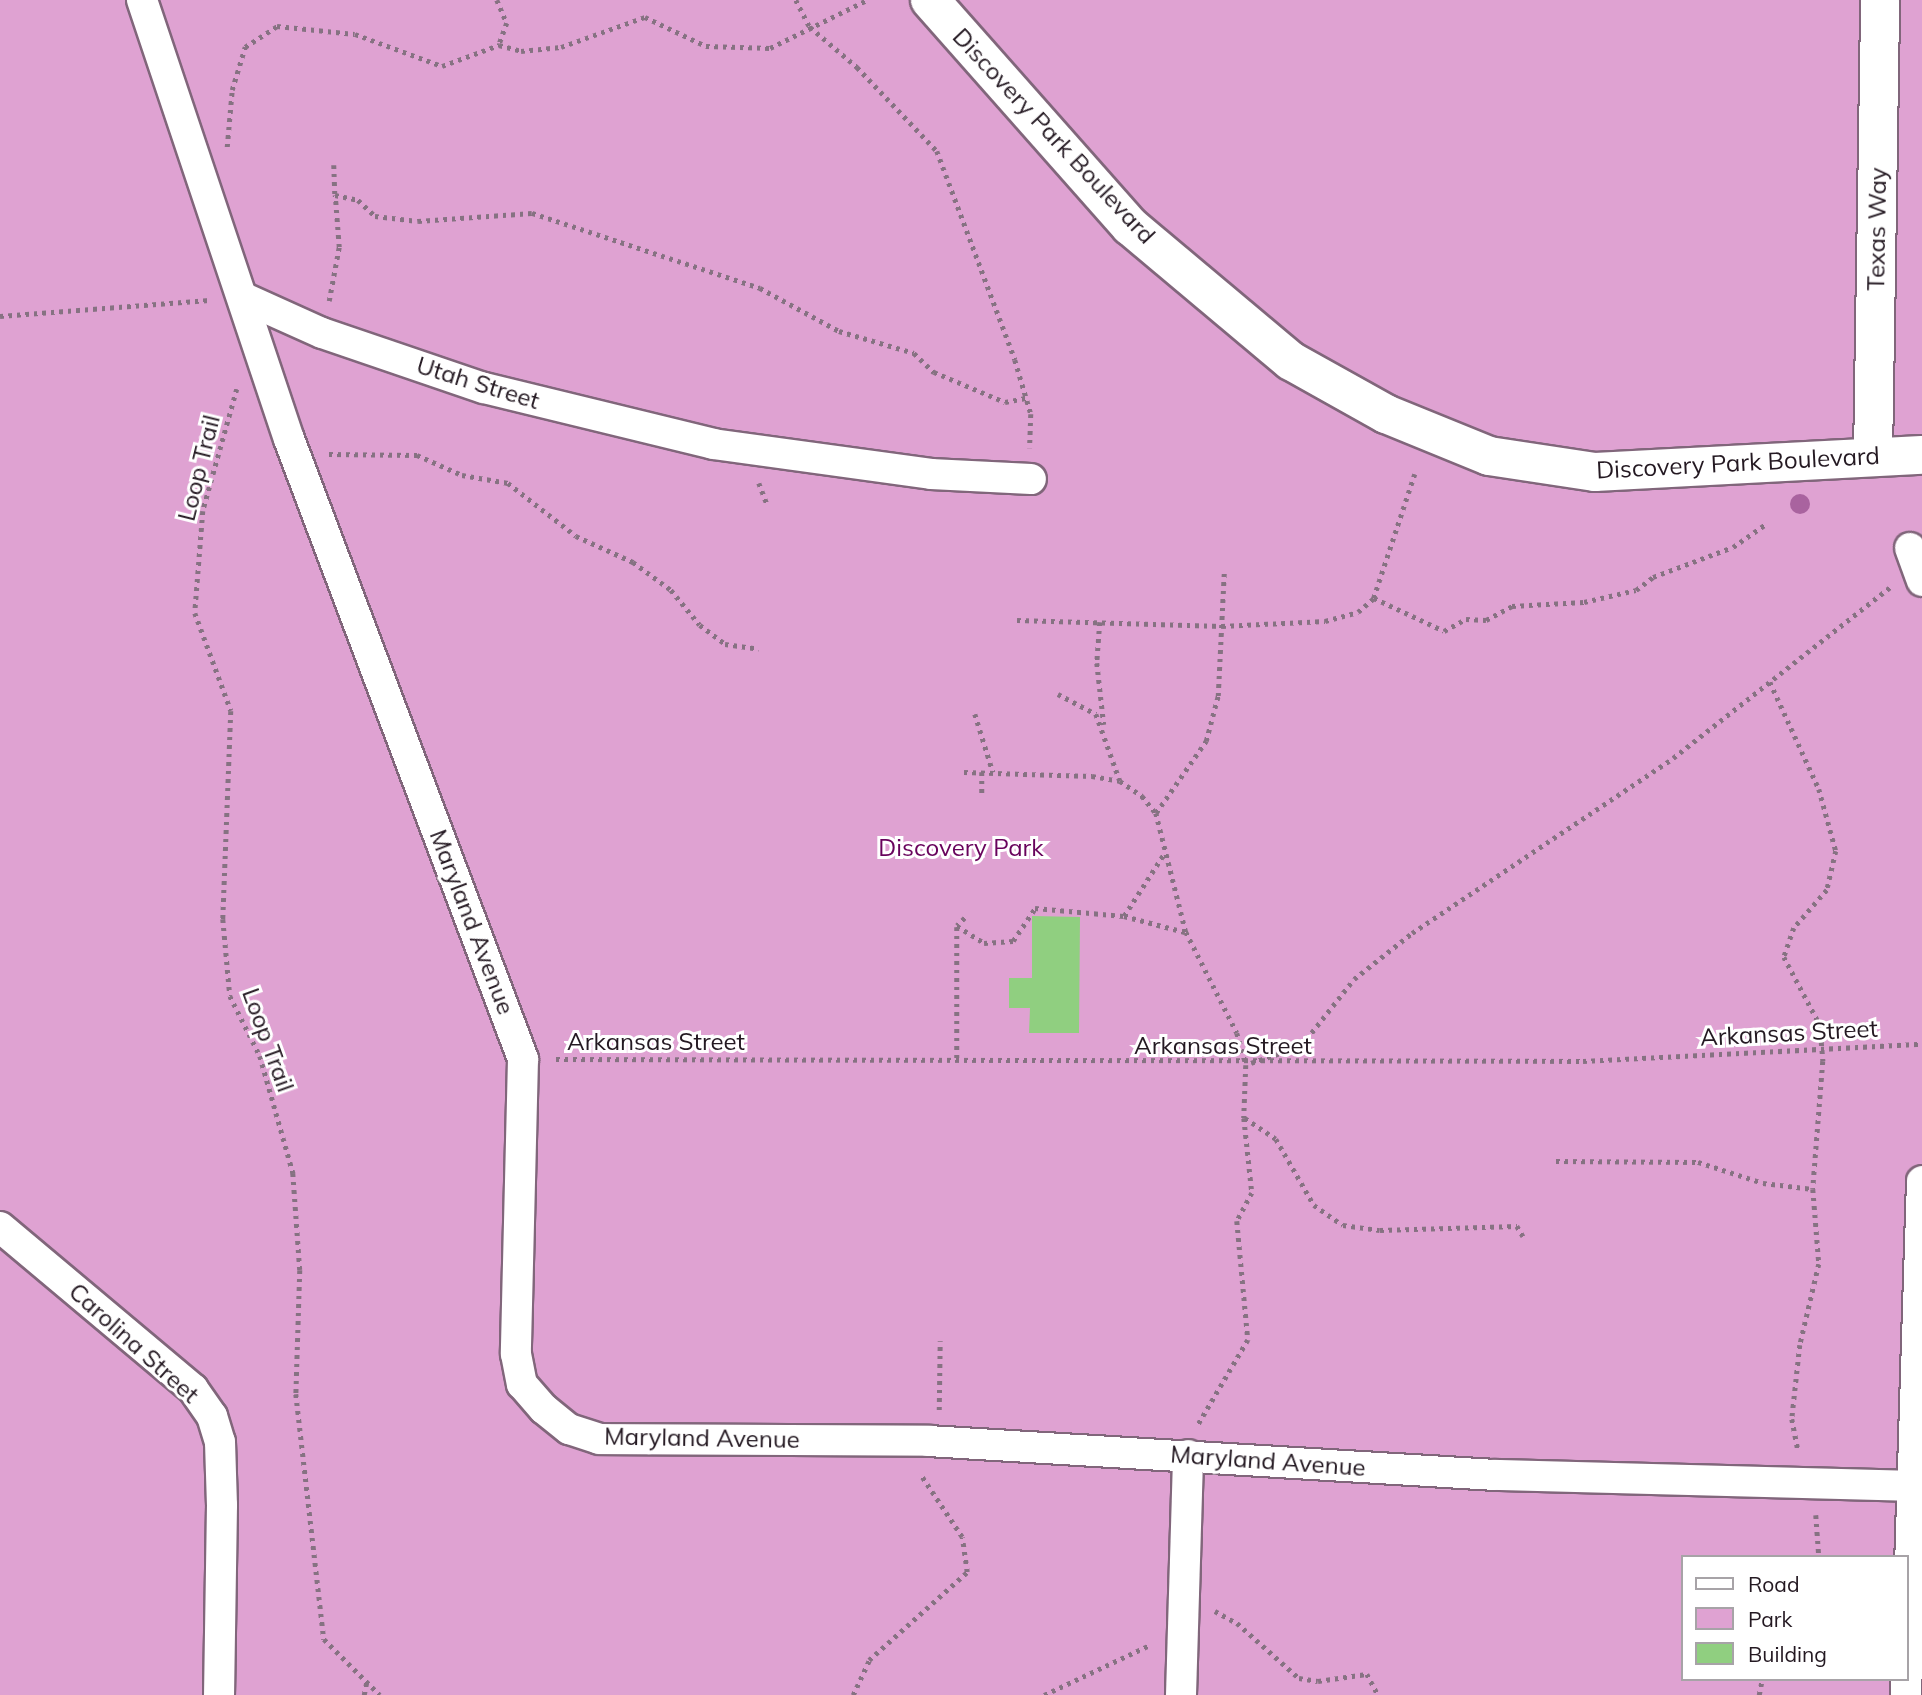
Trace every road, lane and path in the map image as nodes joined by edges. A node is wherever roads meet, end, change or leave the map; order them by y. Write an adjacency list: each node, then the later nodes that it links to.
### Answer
1 (142, 0): 11 (street)
2 (497, 0): 8 (path)
3 (796, 0): 7 (path)
4 (867, 0): 7 (path)
5 (929, 0): 19 (street, Discovery Park Boulevard)
6 (1880, 0): 19 (street, Texas Way)
7 (810, 27): 8 (path); 16 (path)
8 (499, 45): 11 (path)
9 (334, 165): 10 (path)
10 (335, 195): 14 (path); 16 (path)
11 (212, 198): 12 (street)
12 (244, 298): 13 (path); 14 (street, Utah Street); 17 (street, Maryland Avenue)
13 (0, 316)
14 (322, 333): 20 (street, Utah Street)
15 (241, 376): 66 (path, Loop Trail)
16 (1026, 398): 20 (path)
17 (289, 439): 29 (path); 47 (street, Maryland Avenue)
18 (1922, 454): 19 (street, Discovery Park Boulevard)
19 (1873, 457)
20 (1031, 465)
21 (1415, 474): 25 (path)
22 (1765, 524): 25 (path)
23 (1916, 565): 30 (path)
24 (1224, 573): 28 (path)
25 (1374, 598): 28 (path)
26 (1017, 620): 27 (path)
27 (1100, 622): 28 (path); 33 (path)
28 (1222, 626): 39 (path)
29 (759, 649)
30 (1770, 682): 46 (path); 49 (path)
31 (1058, 694): 33 (path)
32 (975, 713): 36 (path)
33 (1105, 727): 37 (path)
34 (964, 772): 35 (path)
35 (982, 772): 36 (path); 38 (path)
36 (993, 772): 37 (path)
37 (1120, 781): 39 (path)
38 (982, 796)
39 (1156, 813): 40 (path)
40 (1165, 854): 41 (path); 44 (path)
41 (1124, 916): 43 (path); 44 (path)
42 (965, 918): 43 (path)
43 (957, 926): 48 (path)
44 (1186, 932): 49 (path)
45 (1922, 1044): 46 (path, Arkansas Street)
46 (1820, 1049): 49 (path, Arkansas Street); 52 (path)
47 (523, 1059): 48 (path, Arkansas Street); 58 (street, Maryland Avenue)
48 (957, 1062): 49 (path, Arkansas Street)
49 (1247, 1065): 50 (path)
50 (1244, 1118): 57 (path); 58 (path)
51 (1556, 1161): 54 (path)
52 (1814, 1174): 54 (path); 55 (path)
53 (1922, 1181): 61 (street)
54 (1802, 1184): 55 (path)
55 (1813, 1189): 60 (path)
56 (0, 1227): 67 (street, Carolina Street)
57 (1523, 1236)
58 (1188, 1455): 60 (street, Maryland Avenue); 64 (street)
59 (918, 1472): 70 (path)
60 (1813, 1483): 61 (street, Maryland Avenue)
61 (1911, 1486): 65 (street)
62 (1818, 1534): 63 (path)
63 (1819, 1555)
64 (1180, 1610): 71 (path); 72 (street); 73 (path)
65 (1908, 1611)
66 (367, 1680): 68 (path); 69 (path, Loop Trail)
67 (219, 1695)
68 (364, 1695)
69 (380, 1695)
70 (853, 1695)
71 (1044, 1695)
72 (1181, 1695)
73 (1378, 1695)

